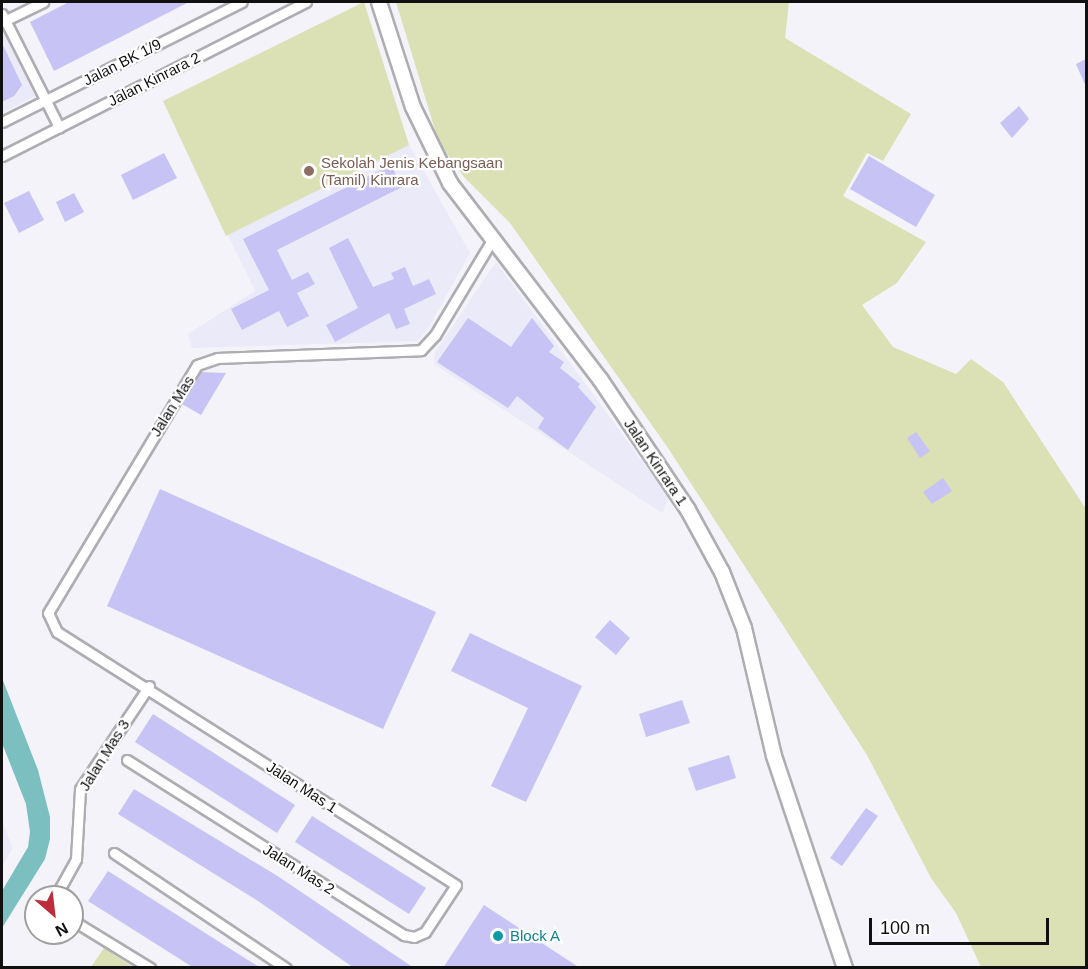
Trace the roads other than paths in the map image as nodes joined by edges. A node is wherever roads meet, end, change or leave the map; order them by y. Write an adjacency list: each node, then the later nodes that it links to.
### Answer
1 (43, 2): 5 (street)
2 (242, 2): 6 (street, Jalan BK 1/9)
3 (306, 2): 8 (street, Jalan Kinrara 2)
4 (379, 2): 10 (street, Jalan Kinrara 1)
5 (3, 19): 6 (street)
6 (45, 100): 7 (street, Jalan BK 1/9); 8 (street)
7 (2, 122)
8 (59, 127): 9 (street, Jalan Kinrara 2)
9 (2, 156)
10 (492, 240): 11 (street, Jalan Mas); 19 (street, Jalan Kinrara 1)
11 (149, 686): 14 (street, Jalan Mas 3); 15 (street, Jalan Mas 1)
12 (127, 760): 15 (street, Jalan Mas 2)
13 (114, 853): 18 (street)
14 (62, 885)
15 (456, 885)
16 (84, 927): 17 (street)
17 (150, 968)
18 (286, 968)
19 (845, 968)

